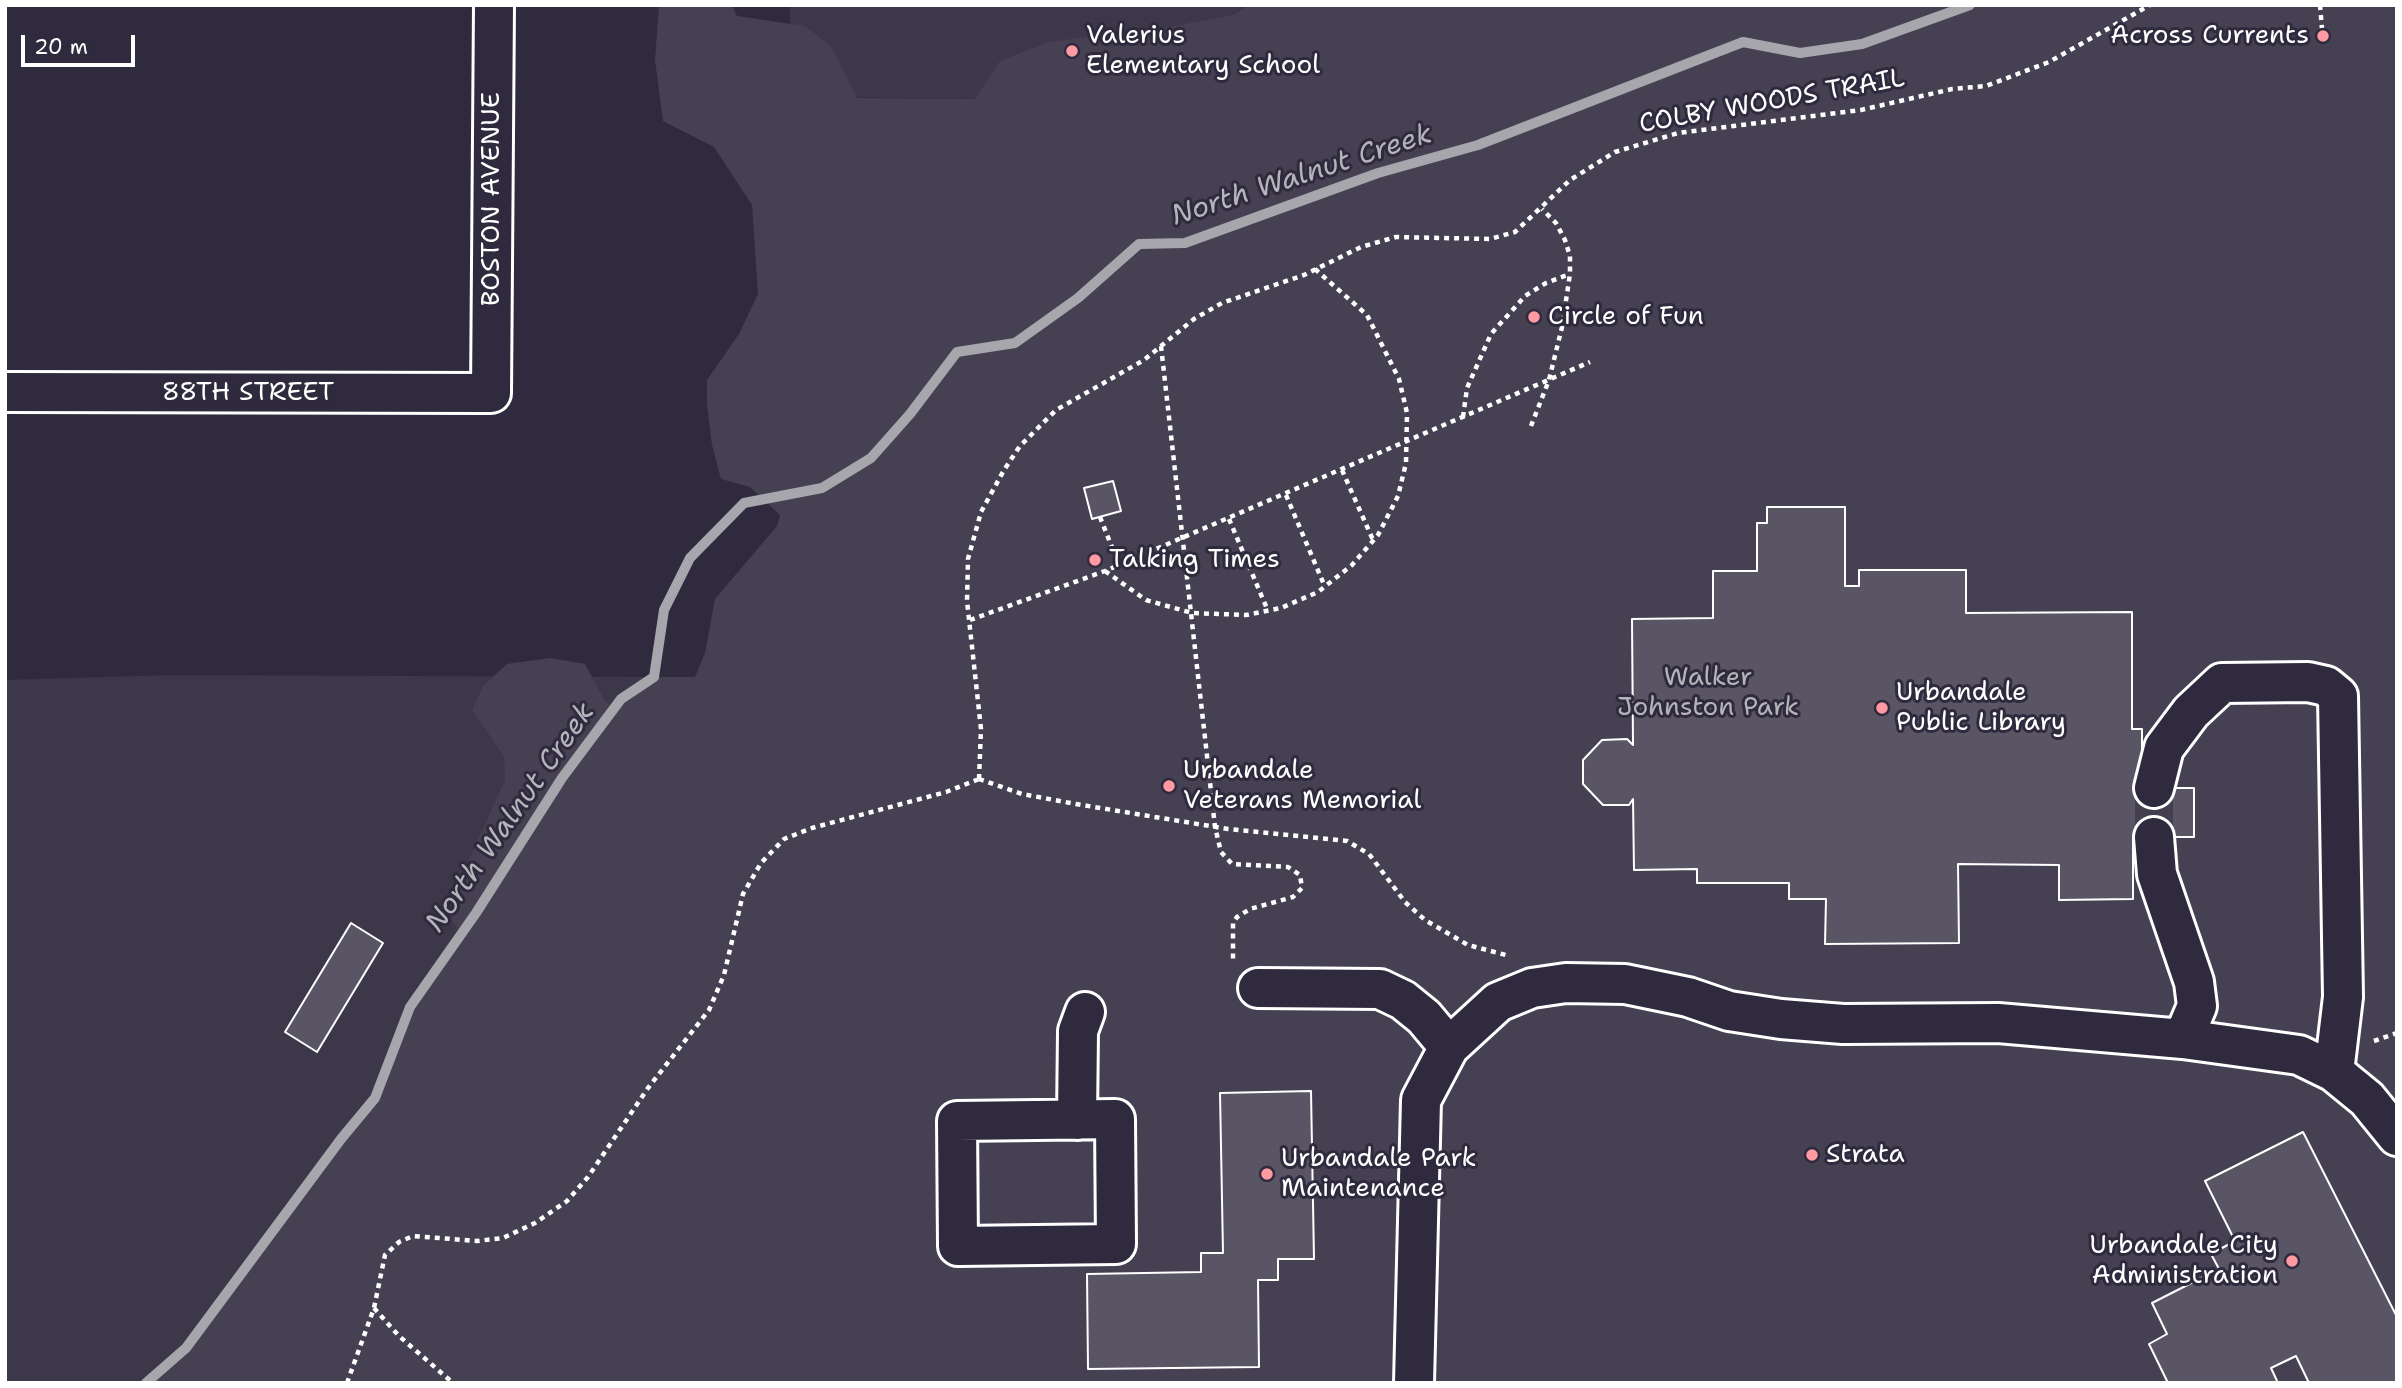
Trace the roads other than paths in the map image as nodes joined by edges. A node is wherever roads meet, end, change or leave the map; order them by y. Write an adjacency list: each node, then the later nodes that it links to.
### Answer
1 (494, 5): 3 (street, BOSTON AVENUE)
2 (5, 392): 3 (street, 88TH STREET)
3 (491, 393)
4 (2154, 788): 10 (street)
5 (2154, 837): 8 (street)
6 (1245, 974): 9 (street)
7 (1085, 1012): 11 (street)
8 (2183, 1038): 9 (street); 10 (street)
9 (1449, 1046): 13 (street)
10 (2334, 1072): 12 (street)
11 (1077, 1120): 11 (street)
12 (2397, 1136)
13 (1414, 1383)

